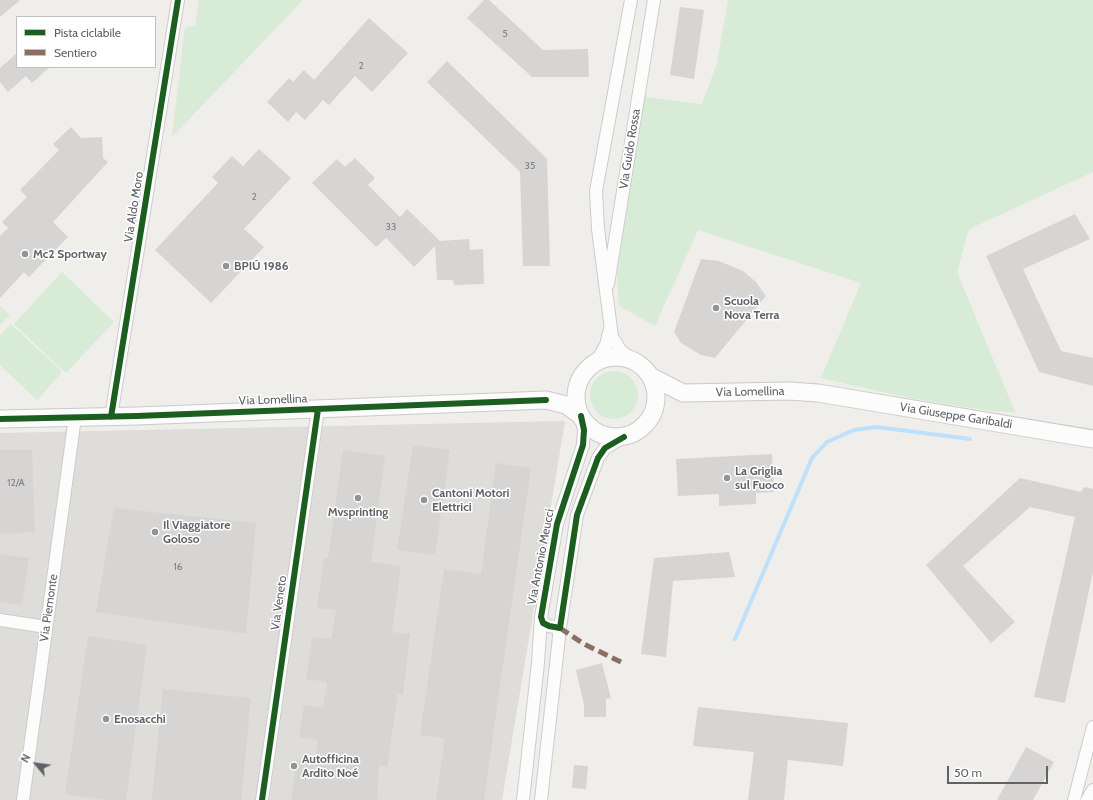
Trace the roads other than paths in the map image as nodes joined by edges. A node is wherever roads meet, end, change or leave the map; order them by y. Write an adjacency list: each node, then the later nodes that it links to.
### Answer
1 (178, 0): 17 (street, Via Aldo Moro)
2 (631, 0): 4 (street, Via Guido Rossa)
3 (654, 0): 4 (street, Via Guido Rossa)
4 (606, 299): 5 (street, Via Guido Rossa)
5 (610, 326): 6 (street, Via Guido Rossa); 7 (street, Via Guido Rossa)
6 (633, 360): 7 (main road); 8 (main road)
7 (597, 361): 9 (main road)
8 (650, 376): 10 (main road, Via Lomellina); 14 (main road)
9 (581, 378): 12 (main road, Via Lomellina); 15 (main road)
10 (682, 393): 11 (main road, Via Lomellina); 14 (main road)
11 (818, 393): 20 (main road, Via Giuseppe Garibaldi)
12 (546, 400): 13 (main road, Via Lomellina); 15 (main road, Via Lomellina)
13 (318, 409): 17 (main road, Via Lomellina); 28 (street, Via Veneto)
14 (651, 414): 19 (main road)
15 (581, 416): 19 (main road); 21 (street, Via Antonio Meucci)
16 (75, 417): 17 (main road, Via Lomellina); 18 (main road, Via Lomellina); 23 (street, Via Piemonte)
17 (111, 417)
18 (0, 419)
19 (624, 436): 24 (street)
20 (1093, 439)
21 (540, 617): 24 (street, Via Antonio Meucci); 29 (street, Via Antonio Meucci)
22 (0, 620): 23 (street)
23 (46, 627): 27 (street, Via Piemonte)
24 (560, 628): 30 (street)
25 (1093, 727): 31 (street)
26 (1093, 790): 32 (street)
27 (23, 800)
28 (262, 800)
29 (523, 800)
30 (541, 800)
31 (1074, 800)
32 (1087, 800)

